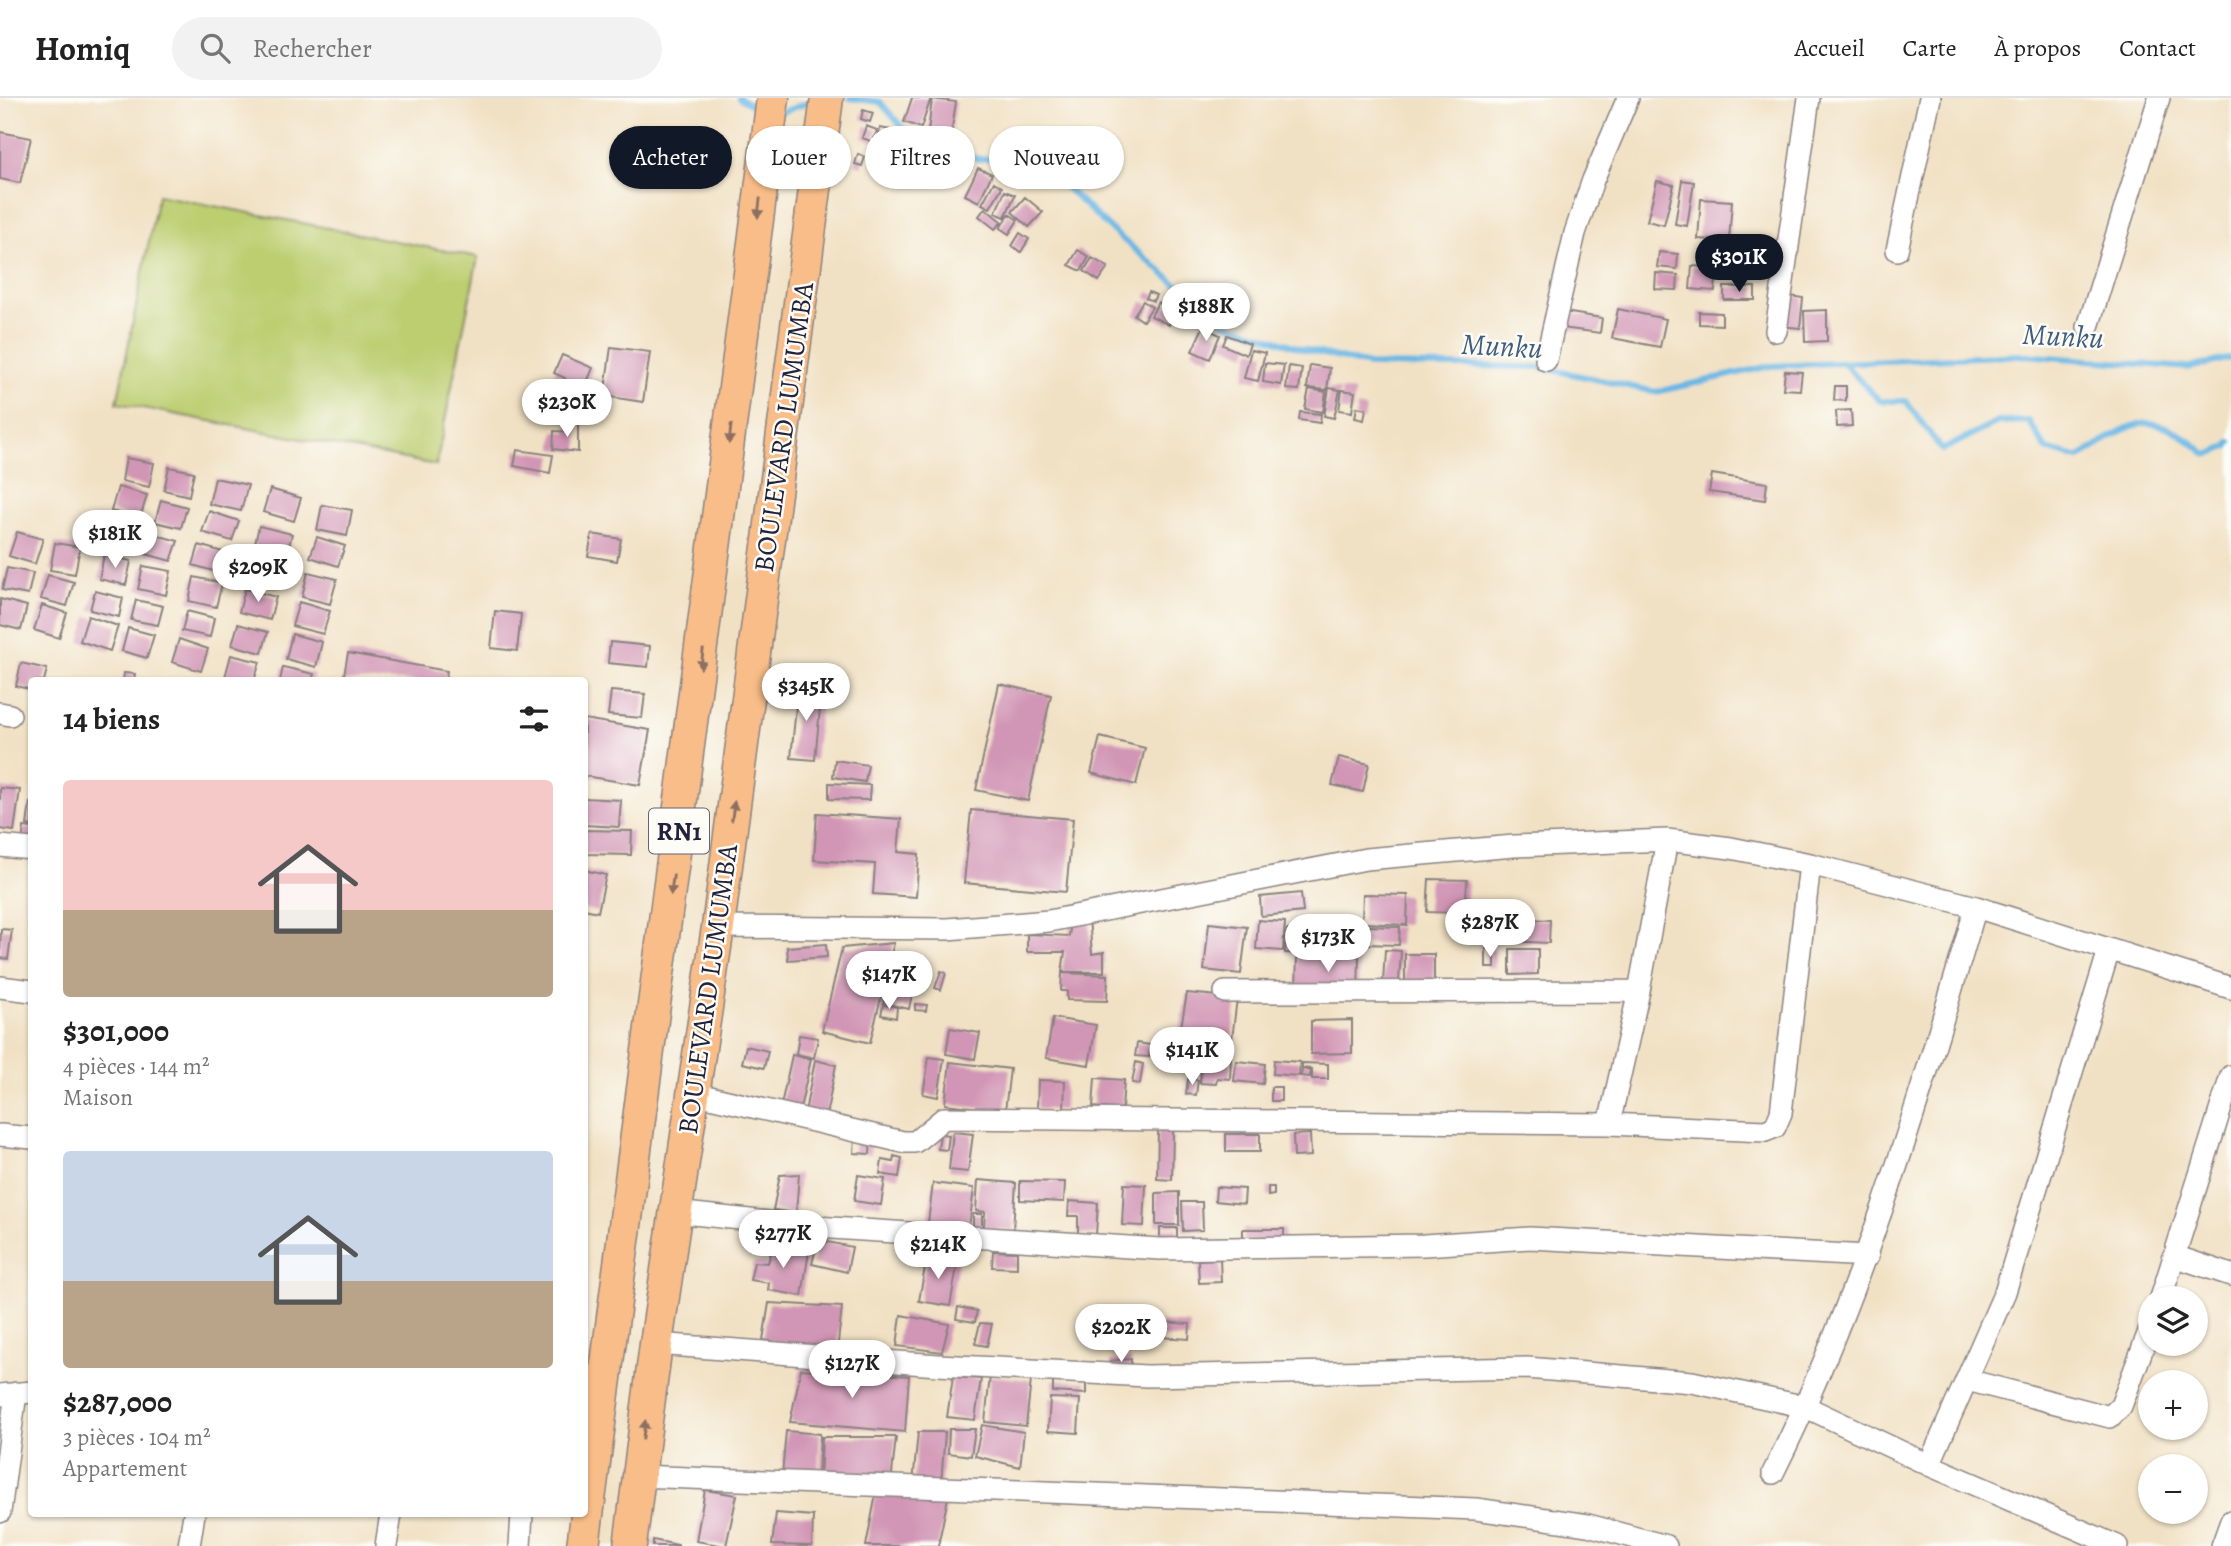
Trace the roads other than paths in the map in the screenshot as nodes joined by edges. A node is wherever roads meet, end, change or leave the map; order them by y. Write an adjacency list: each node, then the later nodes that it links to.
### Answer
1 (773, 98): 41 (highway, BOULEVARD LUMUMBA / RN1, one-way to 41)
2 (827, 98): 16 (highway, BOULEVARD LUMUMBA / RN1, one-way to 2)
3 (1628, 98): 10 (street)
4 (1809, 98): 9 (street)
5 (1930, 98): 7 (street)
6 (2159, 98): 8 (street)
7 (1896, 250)
8 (2088, 327)
9 (1776, 331)
10 (1546, 360)
11 (1667, 840): 14 (street); 16 (street); 21 (street)
12 (0, 846): 13 (street)
13 (28, 849)
14 (1810, 864): 15 (street); 25 (street)
15 (1976, 907): 17 (street); 29 (street)
16 (718, 927): 24 (highway, BOULEVARD LUMUMBA / RN1)
17 (2109, 950): 19 (street); 35 (street)
18 (0, 987): 20 (street)
19 (2231, 988)
20 (28, 990)
21 (1639, 991): 22 (street); 25 (street)
22 (1225, 992)
23 (2231, 1076): 30 (street)
24 (693, 1093): 25 (street); 28 (highway, BOULEVARD LUMUMBA / RN1)
25 (1609, 1124)
26 (0, 1135): 27 (street)
27 (28, 1138)
28 (675, 1212): 29 (street); 33 (highway, BOULEVARD LUMUMBA / RN1)
29 (1868, 1256): 37 (street)
30 (2177, 1257): 31 (street); 32 (street)
31 (2231, 1275)
32 (2166, 1286)
33 (656, 1343): 37 (street); 40 (highway, BOULEVARD LUMUMBA / RN1, one-way to 33)
34 (2140, 1356): 35 (street)
35 (1967, 1380): 38 (street)
36 (16, 1393): 42 (street)
37 (1806, 1406): 38 (street); 39 (street)
38 (1929, 1465): 53 (street)
39 (1773, 1473)
40 (638, 1476): 51 (highway, BOULEVARD LUMUMBA / RN1); 52 (street)
41 (588, 1508)
42 (0, 1512)
43 (194, 1517): 47 (street)
44 (391, 1517): 48 (street)
45 (522, 1517): 49 (street)
46 (587, 1517): 50 (highway, BOULEVARD LUMUMBA / RN1, one-way to 50)
47 (189, 1546)
48 (386, 1546)
49 (520, 1546)
50 (583, 1546)
51 (630, 1546)
52 (1666, 1546)
53 (2117, 1546)

